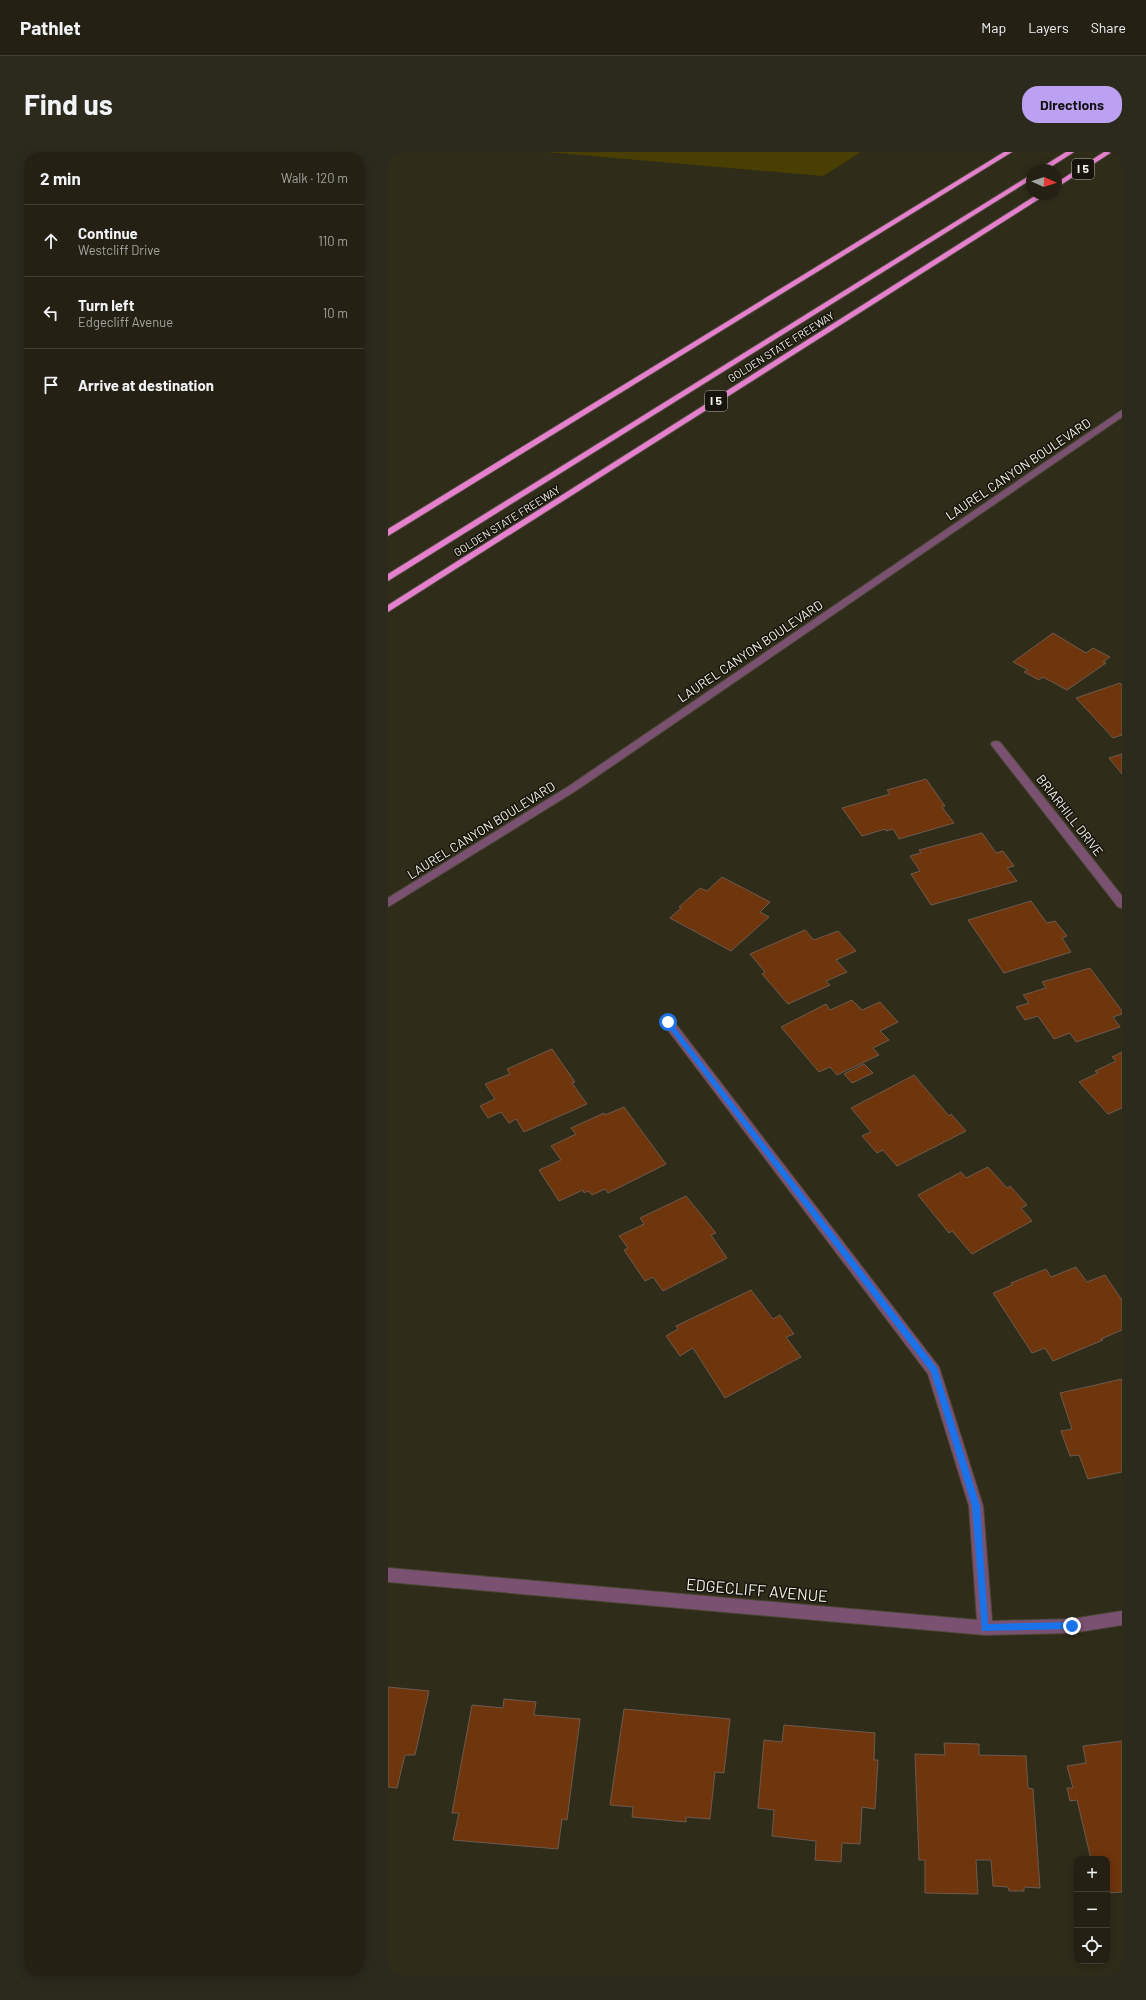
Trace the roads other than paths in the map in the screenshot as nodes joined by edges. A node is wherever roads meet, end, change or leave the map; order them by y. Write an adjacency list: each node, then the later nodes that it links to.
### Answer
1 (1003, 152): 6 (highway)
2 (1009, 152): 6 (highway)
3 (1071, 152): 5 (highway)
4 (1109, 152): 8 (highway, I 5)
5 (1051, 164)
6 (977, 172): 11 (highway)
7 (1026, 180): 12 (highway)
8 (1062, 182)
9 (1034, 200): 13 (highway, GOLDEN STATE FREEWAY / I 5)
10 (1122, 413): 15 (street, LAUREL CANYON BOULEVARD)
11 (388, 533)
12 (388, 578)
13 (388, 609)
14 (996, 744): 16 (street, BRIARHILL DRIVE)
15 (388, 903)
16 (1122, 904)
17 (668, 1022): 20 (street)
18 (388, 1575): 20 (street, EDGECLIFF AVENUE)
19 (1122, 1618): 20 (street, EDGECLIFF AVENUE)
20 (985, 1628)

